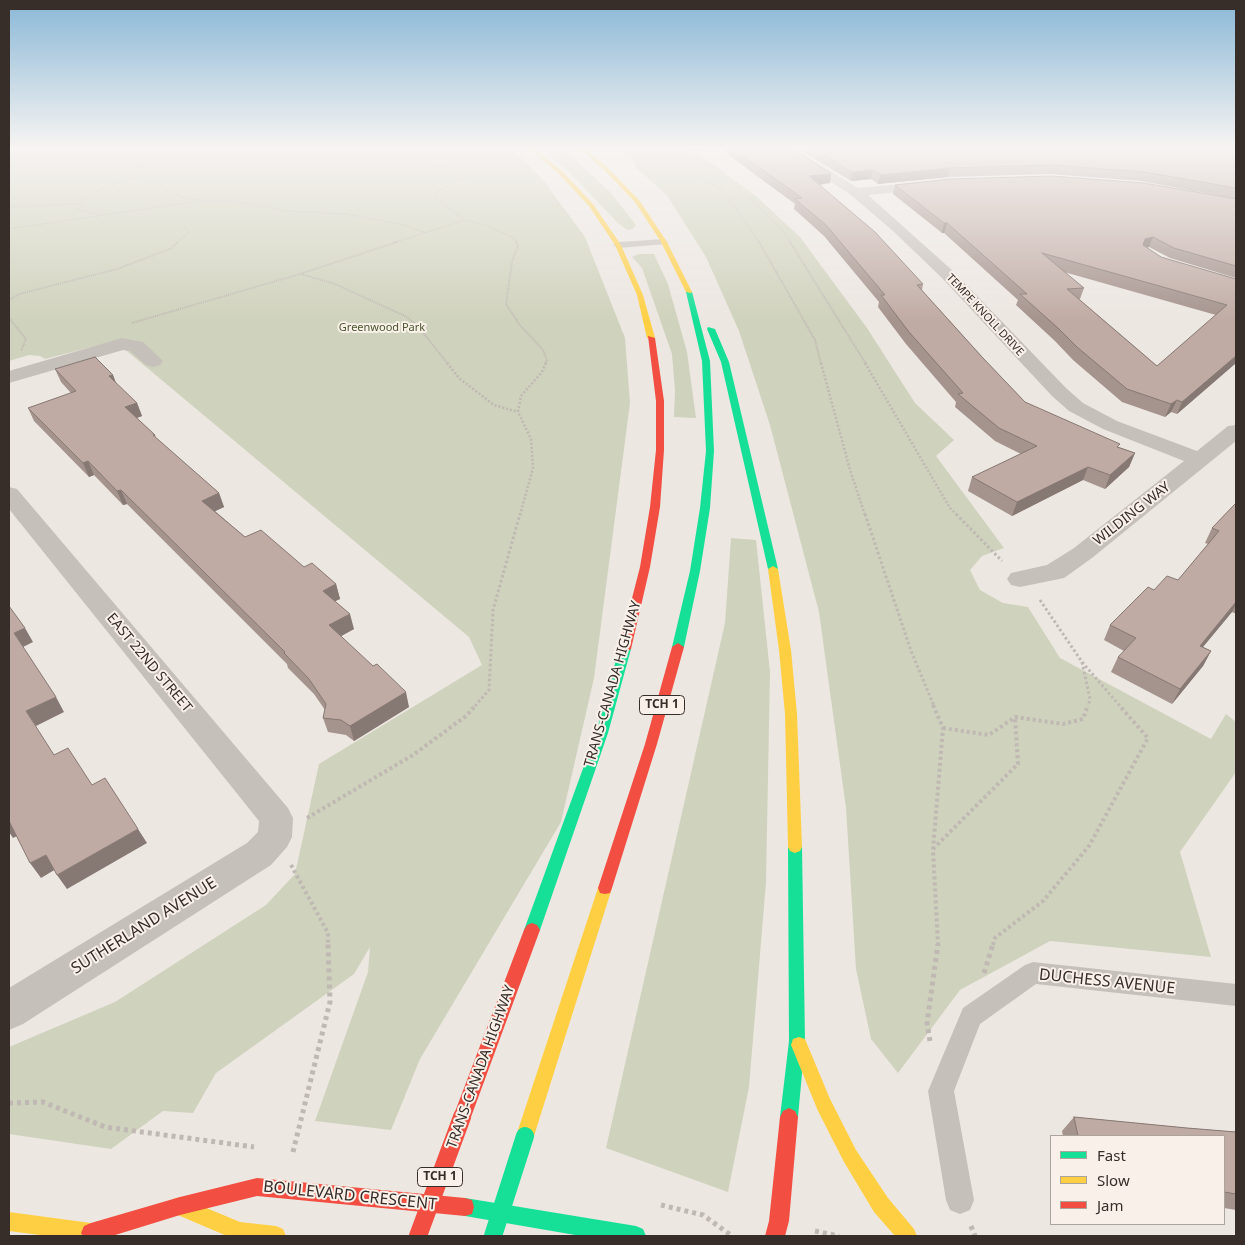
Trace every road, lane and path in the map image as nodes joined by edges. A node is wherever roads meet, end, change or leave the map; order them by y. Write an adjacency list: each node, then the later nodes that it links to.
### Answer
1 (53, 205): 11 (path)
2 (78, 205): 12 (path)
3 (163, 205): 12 (path)
4 (252, 205): 16 (path)
5 (445, 205): 13 (path)
6 (591, 205): 18 (main road, TRANS-CANADA HIGHWAY / TCH 1)
7 (639, 205): 17 (main road, TCH 1)
8 (734, 205): 34 (path)
9 (756, 205): 31 (path)
10 (871, 205): 29 (street, TEMPE KNOLL DRIVE)
11 (9, 207)
12 (108, 216): 15 (path)
13 (466, 220): 16 (path); 27 (path)
14 (180, 221): 21 (path)
15 (9, 228)
16 (427, 233): 20 (path)
17 (664, 242): 18 (lane); 19 (main road, TCH 1)
18 (618, 245): 50 (main road, TRANS-CANADA HIGHWAY / TCH 1, bridge)
19 (676, 264): 40 (main road); 51 (main road, TCH 1, bridge)
20 (300, 274): 23 (path); 27 (path)
21 (9, 300)
22 (9, 318): 24 (path)
23 (125, 325)
24 (20, 354)
25 (153, 361): 26 (street)
26 (9, 377)
27 (518, 412): 35 (path)
28 (1236, 431): 29 (street, WILDING WAY)
29 (1200, 460): 31 (street, WILDING WAY)
30 (9, 494): 35 (street, EAST 22ND STREET)
31 (1020, 579): 32 (path)
32 (1082, 662): 33 (path); 39 (path)
33 (1015, 717): 34 (path); 36 (path)
34 (943, 728): 36 (path)
35 (275, 837): 38 (street, SUTHERLAND AVENUE); 42 (path)
36 (933, 850): 41 (path)
37 (1236, 995): 39 (lane, DUCHESS AVENUE)
38 (9, 1010)
39 (971, 1016): 43 (lane)
40 (797, 1041): 54 (main road); 56 (main road)
41 (931, 1043)
42 (293, 1152)
43 (960, 1200)
44 (180, 1206): 48 (main road, BOULEVARD CRESCENT); 49 (main road); 52 (main road, BOULEVARD CRESCENT)
45 (703, 1215): 53 (path)
46 (9, 1221): 48 (main road, BOULEVARD CRESCENT)
47 (806, 1228): 55 (path)
48 (94, 1234)
49 (276, 1236)
50 (418, 1236)
51 (493, 1236)
52 (636, 1236)
53 (732, 1236)
54 (775, 1236)
55 (839, 1236)
56 (907, 1236)

